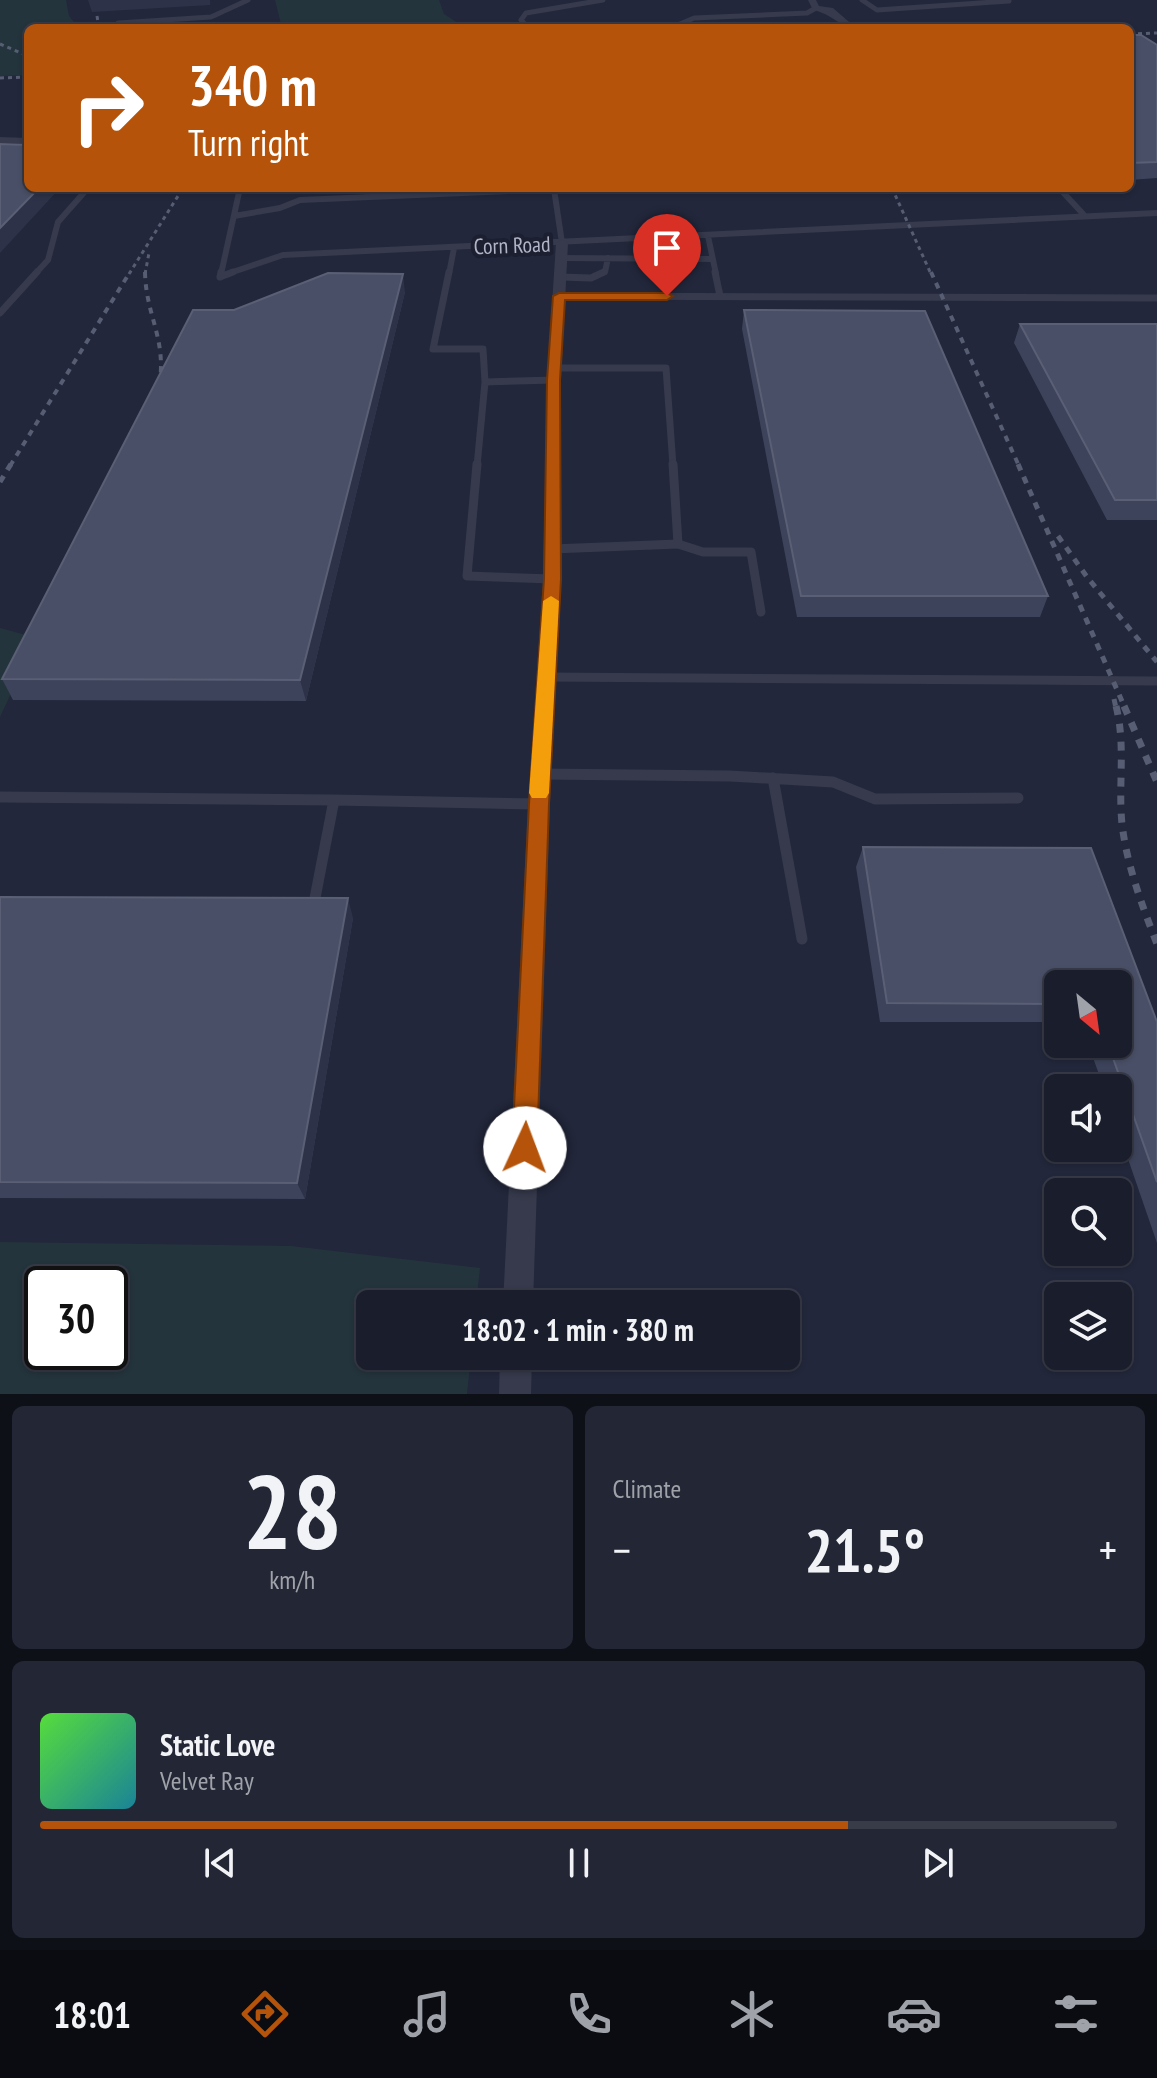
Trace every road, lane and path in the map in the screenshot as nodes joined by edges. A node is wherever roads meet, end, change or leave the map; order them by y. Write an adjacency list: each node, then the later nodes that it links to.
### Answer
1 (248, 0): 6 (lane)
2 (603, 0): 7 (lane)
3 (862, 0): 4 (lane)
4 (1009, 1)
5 (814, 4): 8 (lane); 9 (street)
6 (118, 23)
7 (525, 24)
8 (680, 24)
9 (847, 24)
10 (0, 140): 11 (lane)
11 (24, 141)
12 (84, 192): 27 (lane)
13 (239, 192): 18 (lane)
14 (485, 192): 18 (lane)
15 (554, 192): 24 (lane)
16 (1063, 192): 19 (lane)
17 (1157, 213): 19 (lane)
18 (234, 216): 21 (lane, Corn Road)
19 (1085, 216): 20 (lane)
20 (708, 236): 23 (lane); 24 (lane)
21 (454, 248): 24 (lane, Corn Road); 29 (lane)
22 (608, 258): 23 (lane); 24 (lane); 24 (lane)
23 (712, 259): 25 (lane)
24 (560, 269): 25 (lane); 28 (street)
25 (720, 296): 26 (lane)
26 (1157, 298)
27 (0, 313)
28 (554, 374): 29 (lane); 30 (lane); 31 (street)
29 (485, 382): 32 (lane)
30 (678, 544): 31 (lane); 33 (lane)
31 (552, 549): 32 (street)
32 (552, 579): 34 (street)
33 (761, 612)
34 (547, 677): 35 (lane); 36 (street)
35 (1157, 681)
36 (541, 774): 37 (lane); 41 (street)
37 (773, 778): 39 (lane); 43 (lane)
38 (0, 797): 40 (lane)
39 (1018, 798)
40 (334, 800): 41 (lane); 42 (lane)
41 (539, 804): 44 (street)
42 (315, 898)
43 (802, 939)
44 (519, 1290)
45 (516, 1370): 46 (street)
46 (515, 1394)

